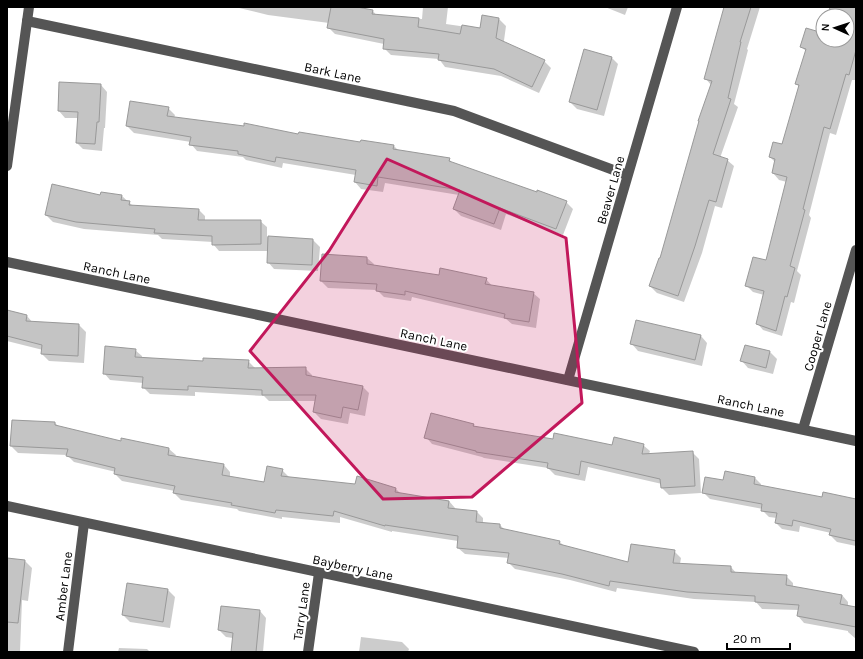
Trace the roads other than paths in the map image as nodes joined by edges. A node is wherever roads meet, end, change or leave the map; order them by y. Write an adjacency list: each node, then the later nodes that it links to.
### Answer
1 (29, 7): 3 (street)
2 (677, 7): 5 (street, Beaver Lane)
3 (27, 21): 4 (street); 5 (street, Bark Lane)
4 (7, 166)
5 (628, 175): 8 (street, Beaver Lane)
6 (856, 250): 9 (street, Cooper Lane)
7 (7, 262): 8 (street, Ranch Lane)
8 (568, 380): 9 (street, Ranch Lane)
9 (803, 429): 10 (street, Ranch Lane)
10 (856, 441)
11 (7, 506): 12 (street, Bayberry Lane)
12 (84, 523): 13 (street, Bayberry Lane); 14 (street, Amber Lane)
13 (319, 573): 15 (street, Tarry Lane); 16 (street, Bayberry Lane)
14 (68, 652)
15 (308, 652)
16 (694, 652)

